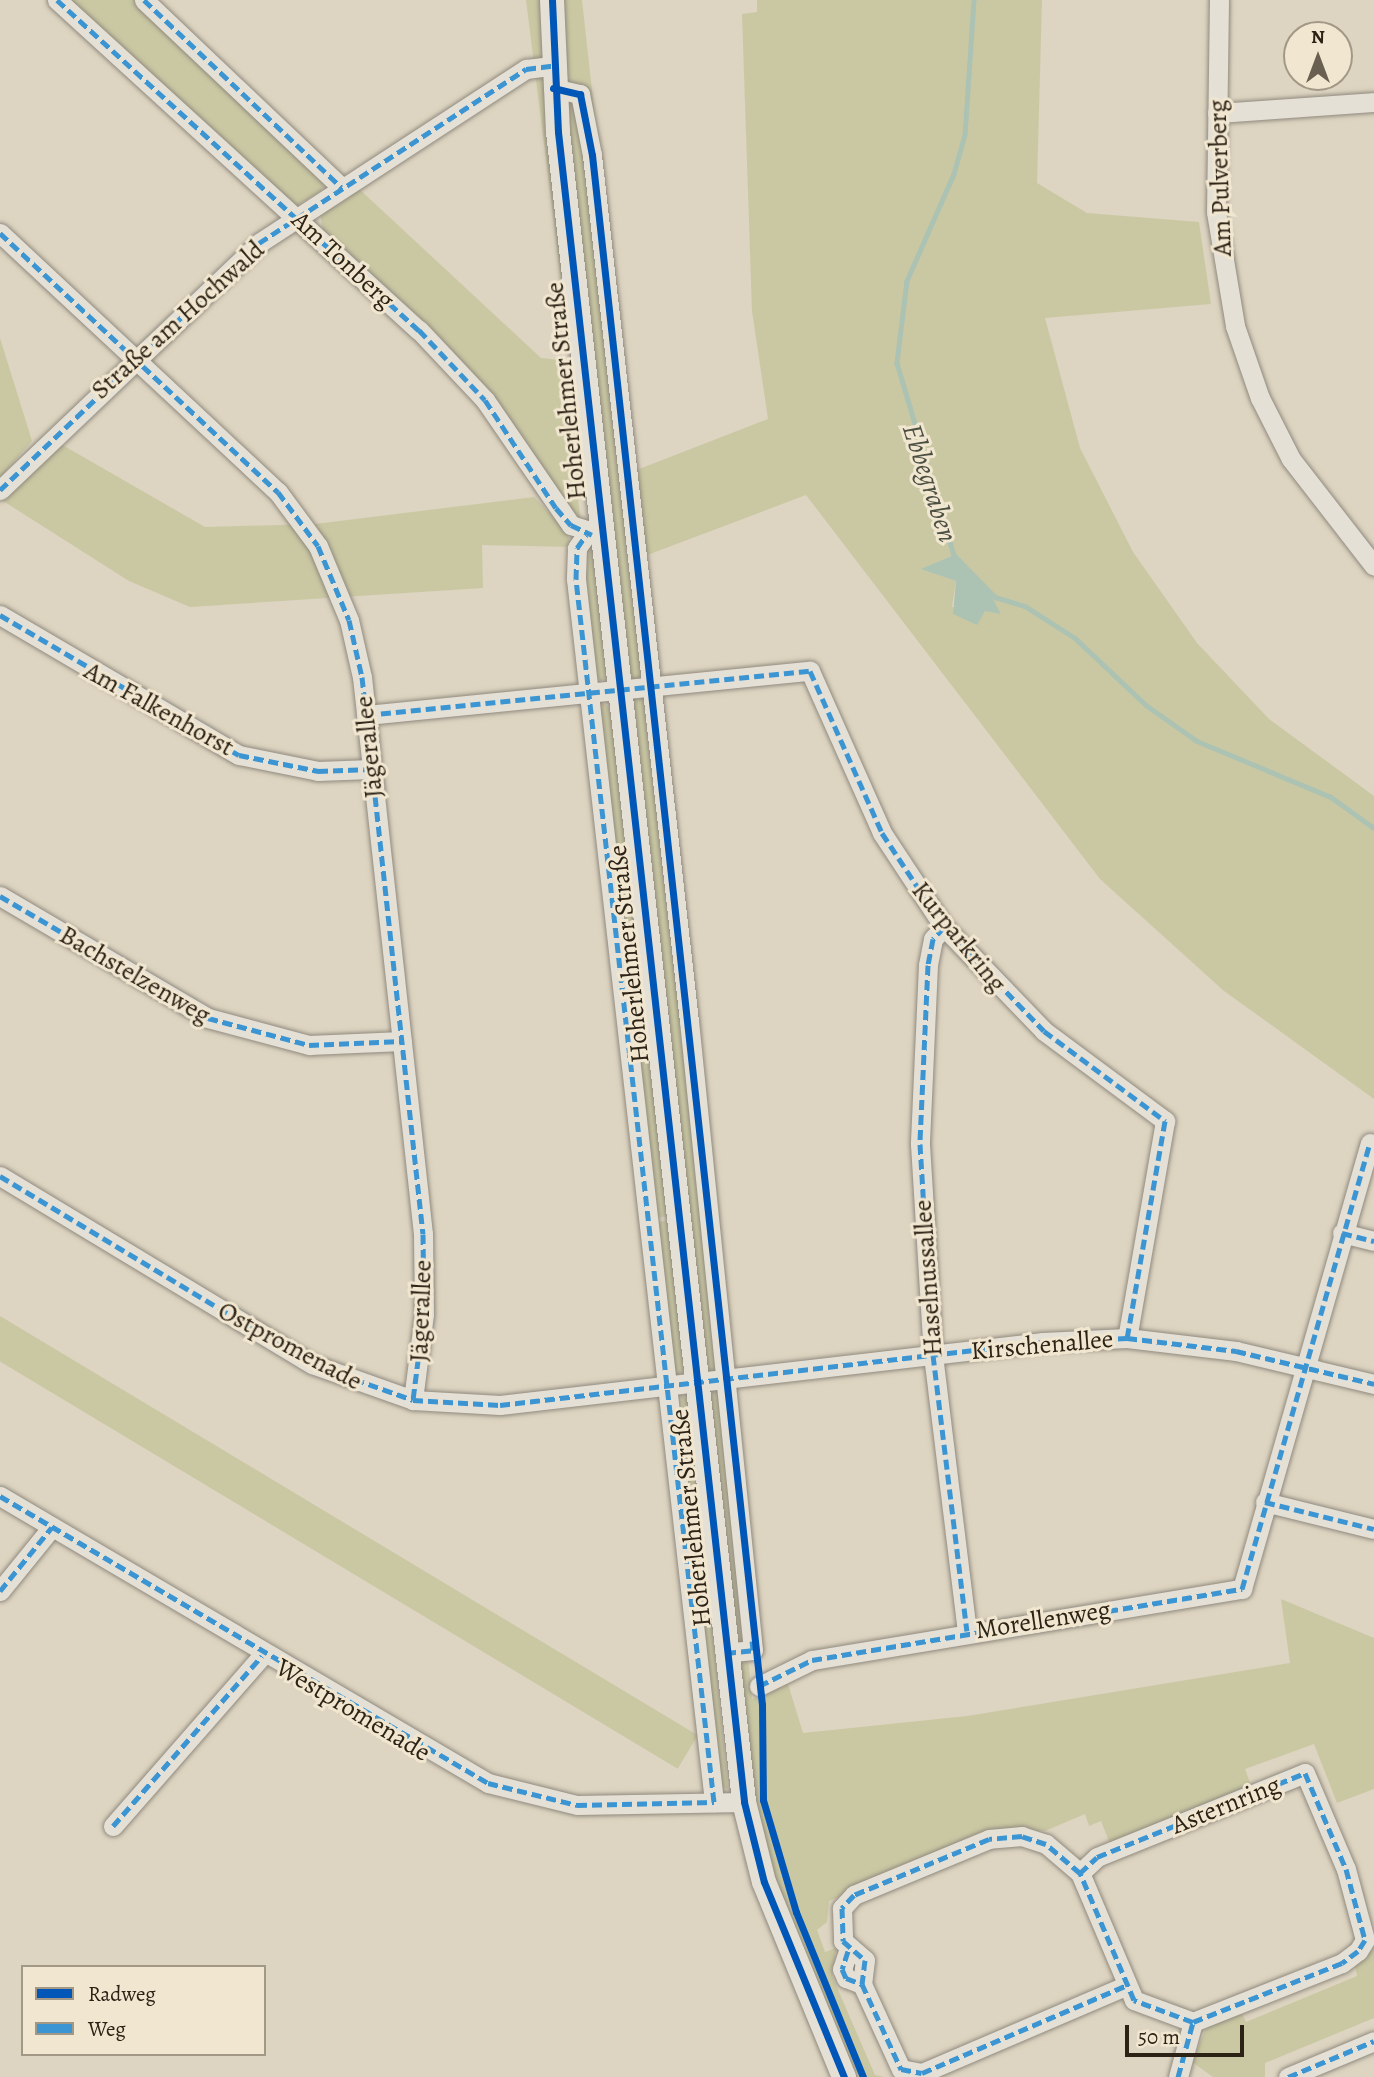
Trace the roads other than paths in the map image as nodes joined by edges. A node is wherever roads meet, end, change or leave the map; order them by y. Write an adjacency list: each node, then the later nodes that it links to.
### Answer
1 (57, 0): 9 (street, Am Tonberg)
2 (144, 0): 8 (street, Am Tonberg)
3 (552, 0): 5 (street, Hoherlehmer Straße)
4 (1219, 0): 7 (street, Am Pulverberg)
5 (553, 77): 8 (street, Straße am Hochwald); 13 (street, Hoherlehmer Straße); 16 (street, Hoherlehmer Straße)
6 (1374, 102): 7 (street)
7 (1217, 113): 14 (street, Am Pulverberg)
8 (341, 187): 9 (street, Straße am Hochwald)
9 (296, 217): 11 (street, Straße am Hochwald); 13 (street, Am Tonberg)
10 (0, 233): 11 (street, Jägerallee)
11 (136, 358): 12 (street, Straße am Hochwald); 19 (street, Jägerallee)
12 (0, 490)
13 (594, 535): 17 (street, Hoherlehmer Straße); 18 (street, Hoherlehmer Straße)
14 (1374, 566)
15 (0, 615): 20 (street, Am Falkenhorst)
16 (651, 686): 17 (street, Kurparkring); 22 (street, Kurparkring); 31 (street, Hoherlehmer Straße)
17 (620, 690): 18 (street); 32 (street, Hoherlehmer Straße)
18 (590, 693): 19 (street); 34 (street, Hoherlehmer Straße)
19 (366, 715): 20 (street, Jägerallee)
20 (371, 769): 23 (street, Jägerallee)
21 (0, 896): 23 (street, Bachstelzenweg)
22 (944, 927): 28 (street, Kurparkring); 29 (street, Haselnussallee)
23 (402, 1041): 35 (street, Jägerallee)
24 (1370, 1143): 26 (street, Morellenweg)
25 (0, 1176): 35 (street, Ostpromenade)
26 (1342, 1233): 27 (street); 30 (street, Morellenweg)
27 (1374, 1241)
28 (1127, 1338): 29 (street, Kirschenallee); 30 (street, Kirschenallee)
29 (933, 1355): 31 (street, Kirschenallee); 41 (street, Haselnussallee)
30 (1302, 1365): 33 (street); 37 (street, Morellenweg)
31 (727, 1380): 32 (street, Kirschenallee); 42 (street, Hoherlehmer Straße)
32 (697, 1383): 34 (street, Ostpromenade); 42 (street, Hoherlehmer Straße)
33 (1374, 1384)
34 (667, 1387): 35 (street, Ostpromenade); 45 (street, Hoherlehmer Straße)
35 (413, 1400)
36 (0, 1496): 38 (street, Westpromenade)
37 (1265, 1502): 39 (street); 41 (street, Morellenweg)
38 (52, 1527): 40 (street); 43 (street, Westpromenade)
39 (1374, 1529)
40 (0, 1591)
41 (967, 1631): 44 (street, Morellenweg)
42 (726, 1653): 46 (street, Hoherlehmer Straße)
43 (262, 1656): 45 (street, Westpromenade); 47 (street)
44 (759, 1686)
45 (714, 1802): 46 (street, Westpromenade)
46 (746, 1809): 53 (street, Hoherlehmer Straße)
47 (113, 1826)
48 (1080, 1873): 49 (street); 50 (street, Asternring); 52 (street)
49 (1127, 1985): 50 (street); 52 (street)
50 (1193, 2022): 54 (street)
51 (1374, 2041): 55 (street)
52 (923, 2075)
53 (844, 2077)
54 (1178, 2077)
55 (1288, 2077)

